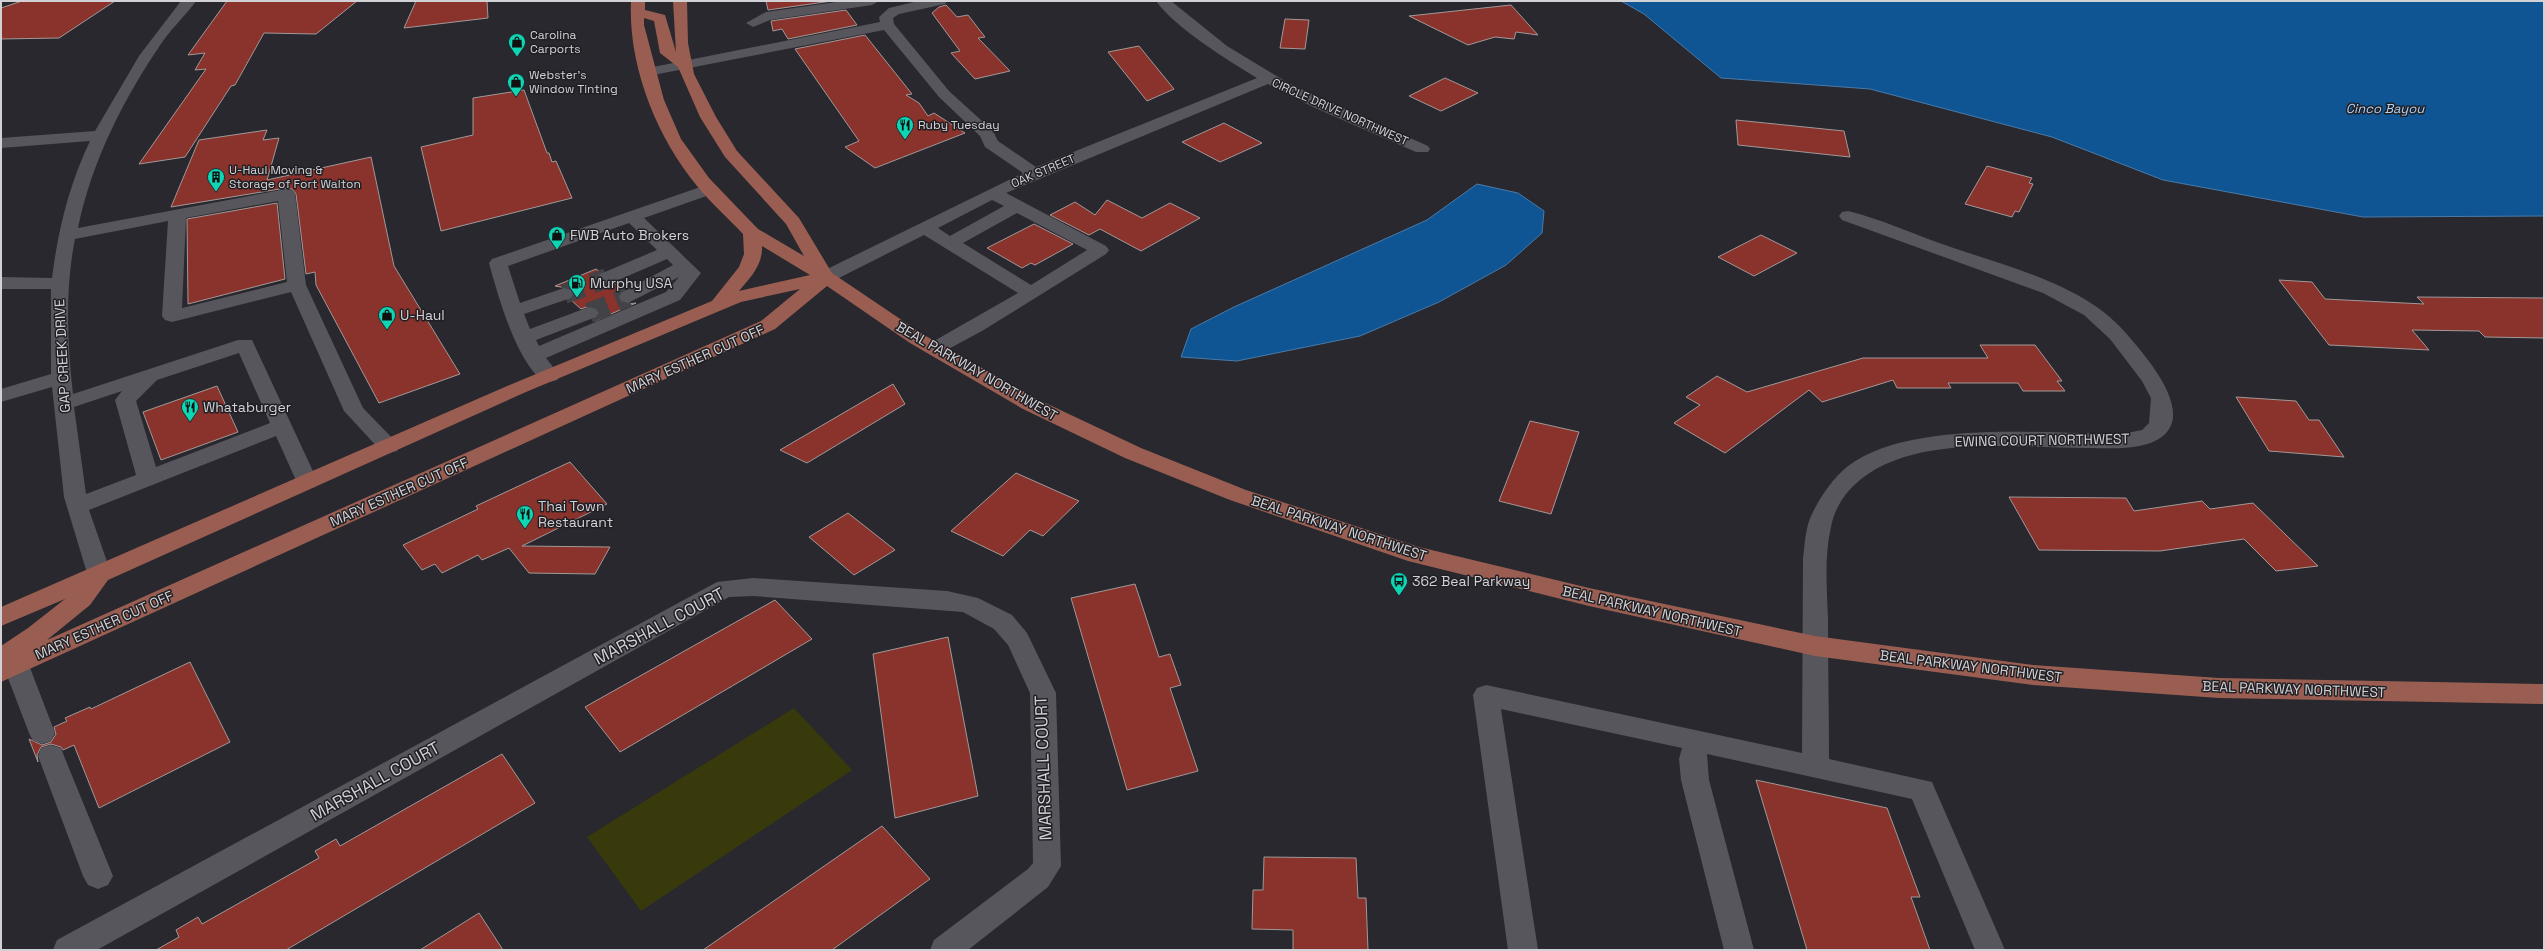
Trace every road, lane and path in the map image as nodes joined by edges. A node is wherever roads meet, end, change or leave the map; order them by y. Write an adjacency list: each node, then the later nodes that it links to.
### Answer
1 (189, 1): 13 (street, GAP CREEK DRIVE)
2 (680, 1): 10 (main road, BEAL PARKWAY NORTHWEST)
3 (872, 1): 8 (street)
4 (940, 1): 6 (street)
5 (1163, 1): 12 (street, CIRCLE DRIVE NORTHWEST)
6 (917, 3): 9 (street)
7 (638, 6): 10 (main road); 11 (main road, BEAL PARKWAY NORTHWEST)
8 (753, 23)
9 (887, 25): 10 (street); 16 (street)
10 (686, 66): 11 (street); 30 (main road, BEAL PARKWAY NORTHWEST)
11 (648, 72): 17 (main road, BEAL PARKWAY NORTHWEST)
12 (1266, 79): 15 (street, CIRCLE DRIVE NORTHWEST); 16 (street, OAK STREET)
13 (100, 135): 14 (street); 25 (street, GAP CREEK DRIVE)
14 (1, 143)
15 (1422, 149)
16 (1035, 174): 18 (street, OAK STREET)
17 (709, 189): 21 (street); 24 (main road, BEAL PARKWAY NORTHWEST)
18 (992, 193): 19 (street); 23 (street, OAK STREET)
19 (1018, 206): 26 (street); 34 (street)
20 (177, 214): 25 (street); 33 (street); 33 (street)
21 (630, 215): 27 (street); 38 (street)
22 (1848, 216): 55 (street, EWING COURT NORTHWEST)
23 (924, 227): 26 (street); 30 (street, OAK STREET)
24 (752, 233): 30 (main road, BEAL PARKWAY NORTHWEST); 37 (main road)
25 (66, 235): 32 (street, GAP CREEK DRIVE)
26 (950, 243): 34 (street)
27 (670, 251): 28 (street); 29 (street)
28 (685, 266): 36 (street); 42 (street)
29 (607, 278)
30 (826, 278): 37 (main road); 41 (main road, BEAL PARKWAY NORTHWEST); 56 (main road, MARY ESTHER CUT OFF)
31 (1, 283): 32 (street)
32 (59, 284): 45 (street, GAP CREEK DRIVE)
33 (297, 285): 49 (street)
34 (1030, 292): 41 (street)
35 (564, 294): 38 (street)
36 (628, 297)
37 (719, 305): 44 (main road)
38 (512, 312): 40 (street)
39 (590, 314): 40 (street)
40 (524, 338): 42 (street)
41 (934, 349): 55 (main road, BEAL PARKWAY NORTHWEST)
42 (533, 356): 44 (street)
43 (158, 373): 47 (street); 48 (street); 50 (street)
44 (550, 376): 49 (main road)
45 (60, 378): 46 (street); 47 (street, GAP CREEK DRIVE)
46 (1, 396)
47 (63, 404): 52 (street, GAP CREEK DRIVE)
48 (282, 426): 50 (street); 51 (street)
49 (389, 446): 51 (main road)
50 (148, 478): 52 (street)
51 (307, 482): 53 (main road)
52 (77, 506): 53 (street, GAP CREEK DRIVE)
53 (99, 573): 54 (main road); 56 (main road)
54 (1, 616)
55 (1815, 646): 57 (main road, BEAL PARKWAY NORTHWEST); 59 (street, EWING COURT NORTHWEST)
56 (6, 665): 60 (street)
57 (2544, 694)
58 (1697, 740): 59 (street); 63 (street); 64 (street)
59 (1816, 766): 65 (street)
60 (98, 876)
61 (68, 950): 62 (street, MARSHALL COURT)
62 (946, 950)
63 (1523, 950)
64 (1739, 950)
65 (1990, 950)

